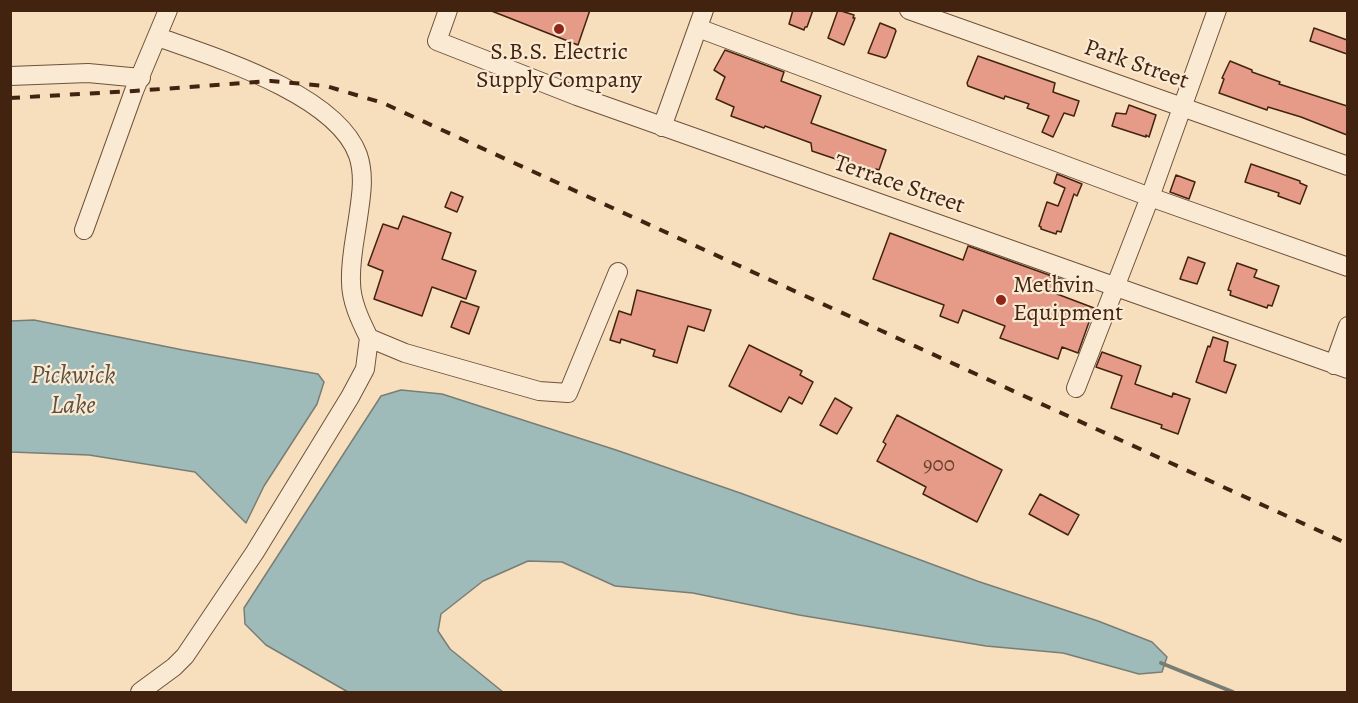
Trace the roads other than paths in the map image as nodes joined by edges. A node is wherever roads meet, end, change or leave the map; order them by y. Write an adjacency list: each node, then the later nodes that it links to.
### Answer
1 (168, 10): 6 (street)
2 (448, 10): 10 (street, Terrace Street)
3 (909, 10): 9 (street, Park Street)
4 (1217, 10): 9 (street)
5 (701, 19): 10 (street); 12 (street)
6 (158, 38): 8 (street); 18 (street)
7 (10, 76): 8 (street)
8 (141, 78): 13 (street)
9 (1183, 107): 11 (street, Park Street); 12 (street)
10 (662, 127): 16 (street, Terrace Street)
11 (1347, 166)
12 (1150, 197): 14 (street); 16 (street)
13 (84, 230)
14 (1347, 267)
15 (618, 272): 18 (street)
16 (1116, 285): 19 (street, Terrace Street); 20 (street)
17 (1347, 326): 19 (street)
18 (369, 338): 21 (street)
19 (1341, 367)
20 (1076, 388)
21 (140, 693)

